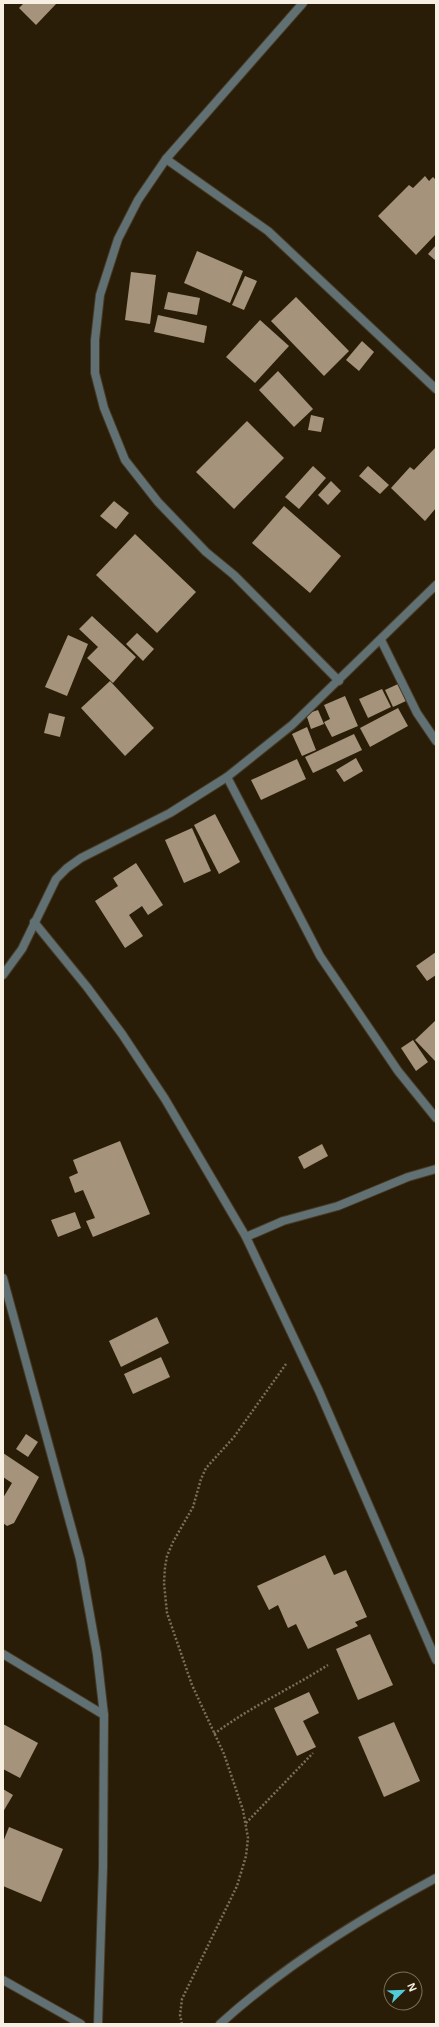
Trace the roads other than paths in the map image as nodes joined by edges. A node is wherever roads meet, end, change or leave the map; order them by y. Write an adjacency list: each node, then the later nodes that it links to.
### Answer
1 (303, 3): 2 (street)
2 (166, 159): 3 (street); 6 (street)
3 (436, 389)
4 (436, 585): 5 (street)
5 (381, 640): 6 (street); 7 (street)
6 (339, 681): 8 (street)
7 (436, 741)
8 (227, 777): 9 (street); 11 (street)
9 (34, 922): 10 (street); 13 (street)
10 (3, 975)
11 (436, 1118)
12 (436, 1169): 13 (street)
13 (246, 1237): 16 (street)
14 (3, 1278): 17 (street)
15 (3, 1654): 17 (street)
16 (436, 1660)
17 (104, 1715): 21 (street)
18 (436, 1878): 22 (street)
19 (3, 1980): 20 (street)
20 (81, 2024)
21 (98, 2024)
22 (220, 2024)

